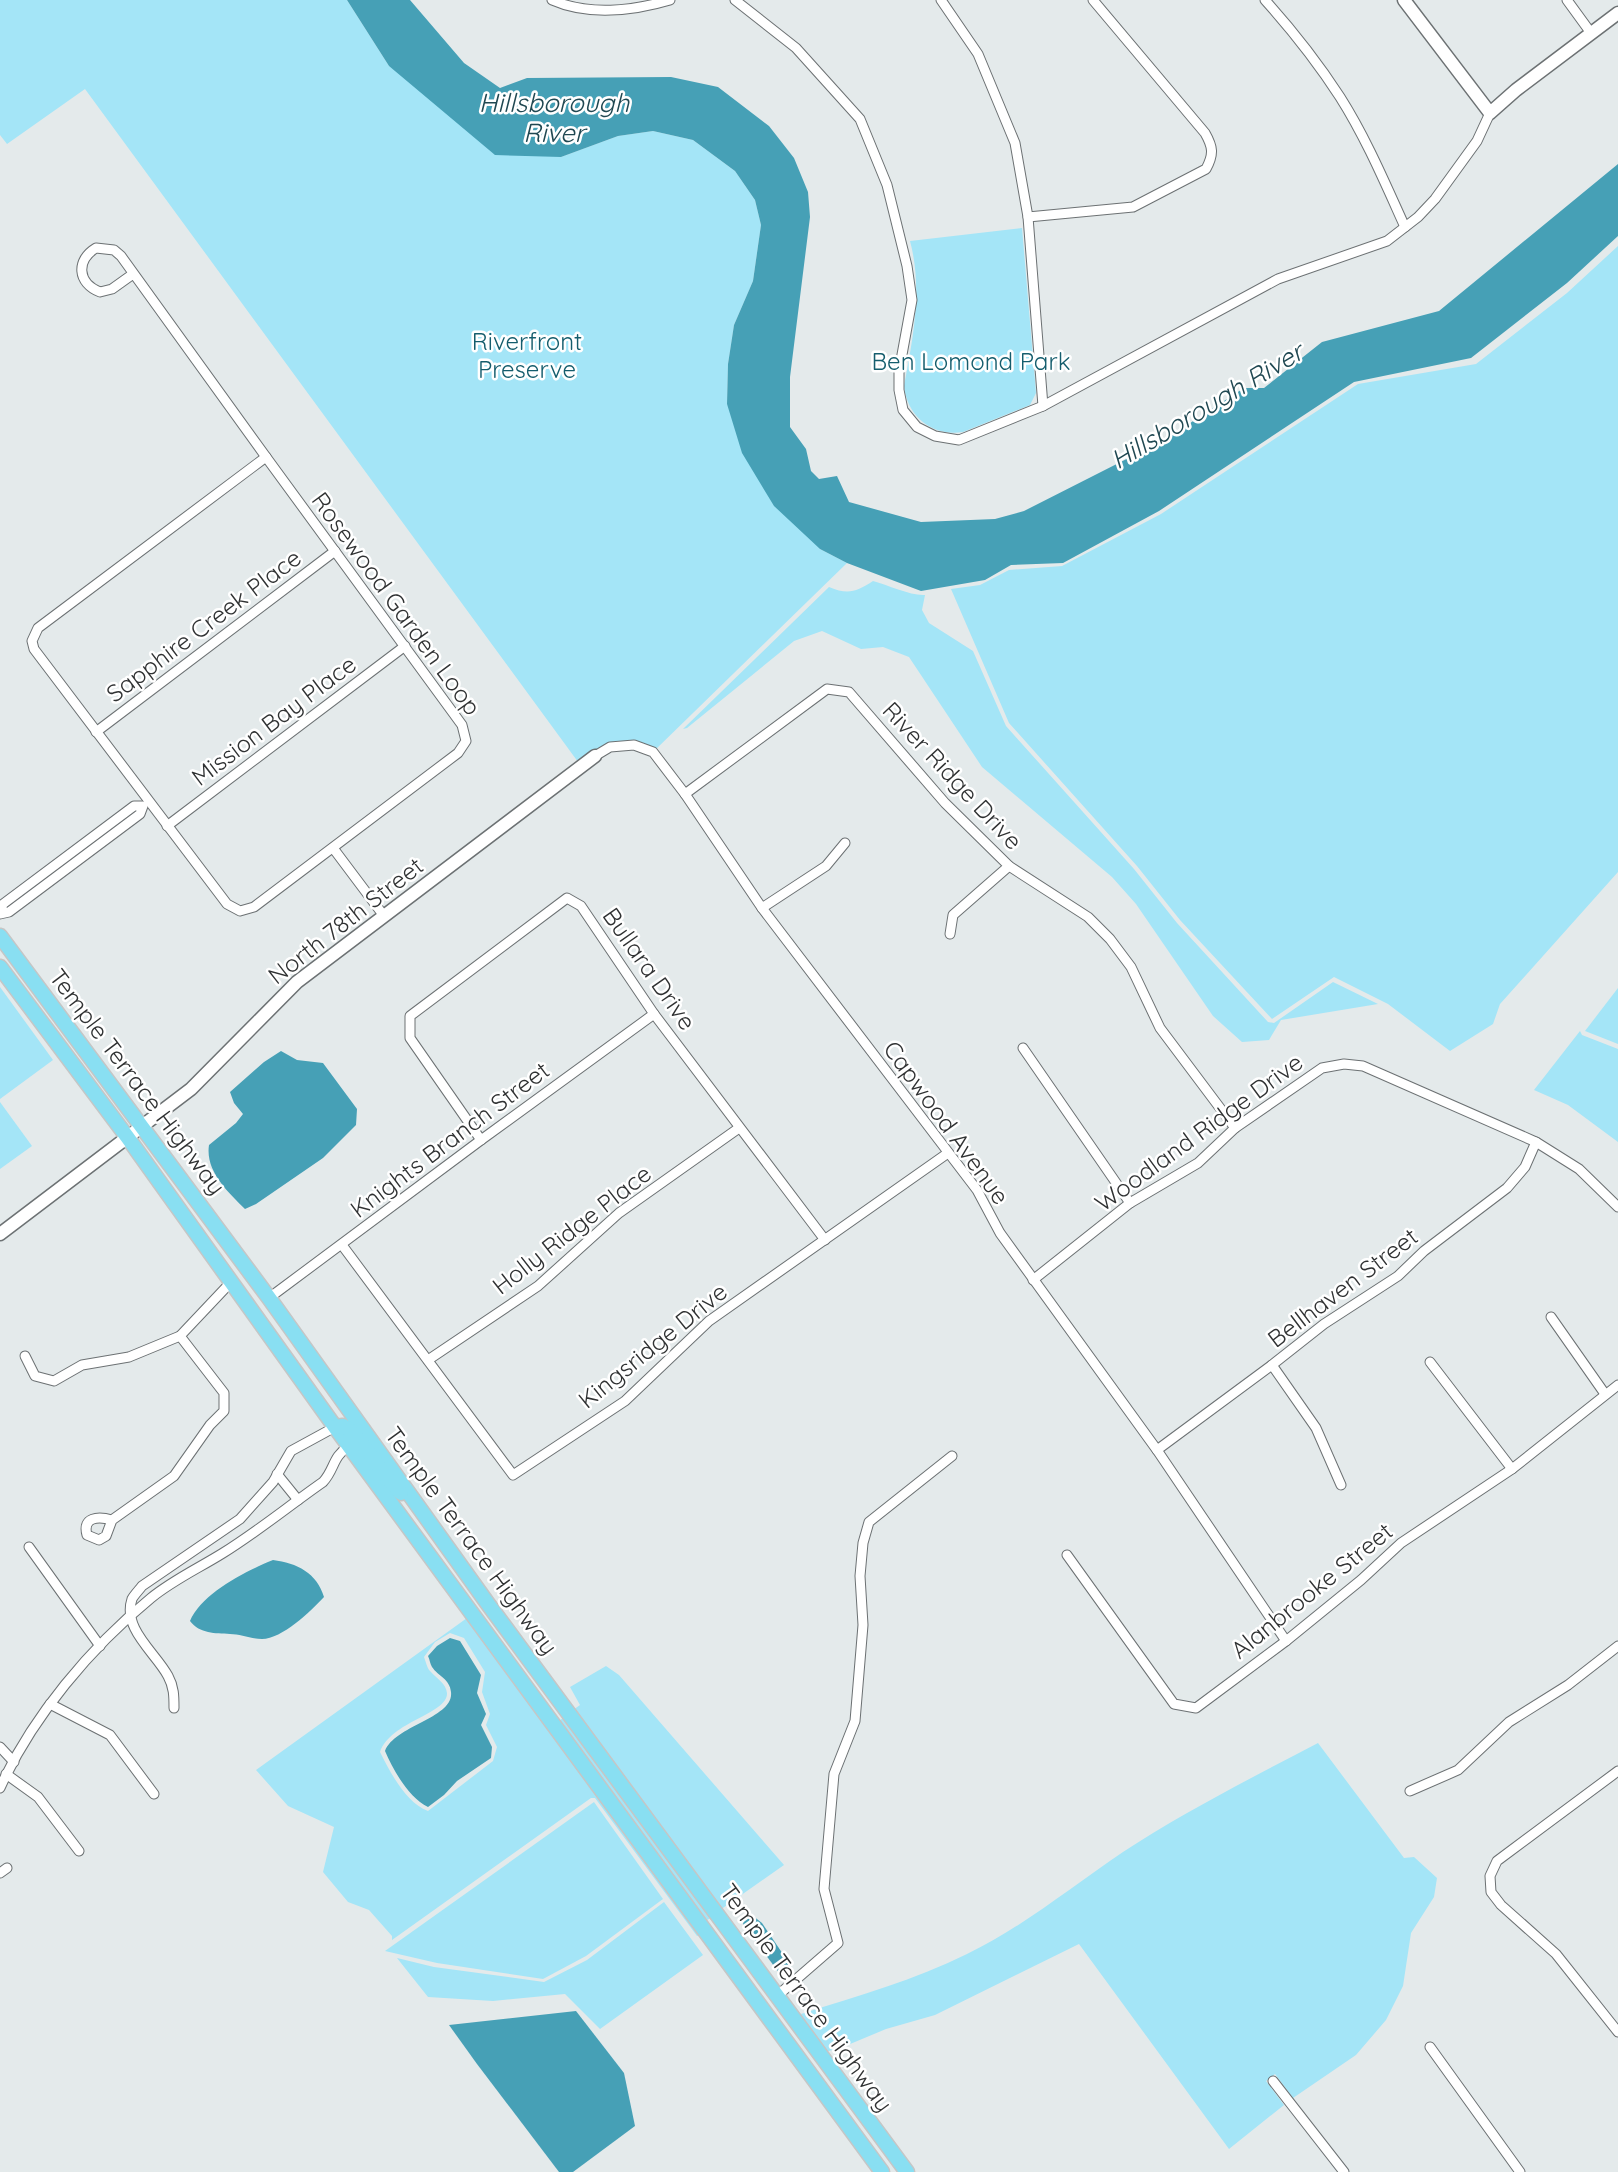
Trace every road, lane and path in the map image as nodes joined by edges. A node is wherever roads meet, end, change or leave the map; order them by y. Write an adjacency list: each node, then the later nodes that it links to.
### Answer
1 (552, 0): 2 (street)
2 (670, 0)
3 (735, 0): 15 (street)
4 (942, 0): 12 (street)
5 (1093, 0): 12 (street)
6 (1265, 0): 13 (street)
7 (1404, 0): 11 (street)
8 (1566, 0): 10 (street)
9 (1618, 13): 10 (street)
10 (1591, 33): 11 (street)
11 (1490, 113): 13 (street)
12 (1028, 217): 15 (street)
13 (1405, 227): 15 (street)
14 (133, 274): 14 (street, Rosewood Garden Loop); 16 (street, Rosewood Garden Loop)
15 (1043, 406)
16 (266, 457): 17 (street, Rosewood Garden Loop); 19 (street)
17 (335, 551): 18 (street, Rosewood Garden Loop); 19 (street, Sapphire Creek Place)
18 (405, 646): 23 (street, Mission Bay Place); 25 (street, Rosewood Garden Loop)
19 (96, 732): 22 (street)
20 (595, 756): 21 (street, Capwood Avenue); 29 (street, North 78th Street)
21 (685, 794): 26 (street, River Ridge Drive); 27 (street, Capwood Avenue)
22 (146, 804): 23 (street); 28 (street)
23 (167, 825): 25 (street, Rosewood Garden Loop)
24 (845, 843): 27 (street)
25 (333, 848): 29 (street)
26 (1009, 866): 30 (street); 37 (street, River Ridge Drive)
27 (762, 908): 41 (street, Capwood Avenue)
28 (0, 913)
29 (384, 916): 35 (street, North 78th Street)
30 (950, 934)
31 (0, 936): 35 (main road, Temple Terrace Highway)
32 (0, 967): 38 (main road, Temple Terrace Highway)
33 (654, 1014): 36 (street, Bullara Drive); 39 (street, Knights Branch Street); 39 (street, Bullara Drive)
34 (1023, 1048): 42 (street)
35 (143, 1127): 38 (street, North 78th Street); 49 (main road, Temple Terrace Highway)
36 (739, 1128): 45 (street, Bullara Drive); 54 (street, Holly Ridge Place)
37 (1235, 1128): 40 (street, Woodland Ridge Drive); 42 (street, Woodland Ridge Drive)
38 (128, 1138): 44 (street, North 78th Street); 48 (main road, Temple Terrace Highway)
39 (481, 1140): 46 (street, Knights Branch Street)
40 (1536, 1142): 43 (street, Woodland Ridge Drive); 56 (street, Bellhaven Street)
41 (948, 1153): 45 (street, Kingsridge Drive); 47 (street, Capwood Avenue)
42 (1130, 1203): 47 (street, Woodland Ridge Drive)
43 (1618, 1207)
44 (0, 1234)
45 (825, 1240): 54 (street, Kingsridge Drive)
46 (342, 1245): 49 (street, Knights Branch Street); 54 (street, Kingsridge Drive)
47 (1033, 1280): 61 (street, Capwood Avenue)
48 (232, 1282): 50 (main road, Temple Terrace Highway); 52 (street)
49 (269, 1298): 50 (main road); 67 (main road, Temple Terrace Highway)
50 (253, 1311): 59 (main road, Temple Terrace Highway)
51 (1551, 1317): 58 (street)
52 (180, 1336): 53 (street); 68 (street)
53 (25, 1356)
54 (428, 1360)
55 (1430, 1362): 63 (street)
56 (1272, 1365): 61 (street, Bellhaven Street); 65 (street)
57 (1618, 1385): 58 (street, Alanbrooke Street)
58 (1605, 1394): 63 (street, Alanbrooke Street)
59 (335, 1427): 60 (main road, Temple Terrace Highway); 64 (street); 67 (main road)
60 (349, 1446): 66 (street); 76 (main road, Temple Terrace Highway)
61 (1157, 1450): 72 (street, Capwood Avenue)
62 (952, 1456): 89 (street)
63 (1512, 1469): 72 (street, Alanbrooke Street)
64 (277, 1474): 66 (street); 71 (street)
65 (1340, 1485)
66 (298, 1500): 71 (street)
67 (416, 1504): 75 (main road, Temple Terrace Highway)
68 (112, 1520)
69 (29, 1547): 73 (street)
70 (1067, 1555): 72 (street, Alanbrooke Street)
71 (132, 1615): 73 (street); 78 (street)
72 (1286, 1641)
73 (100, 1646): 77 (street)
74 (1618, 1646): 84 (street)
75 (522, 1650): 76 (main road); 87 (main road, Temple Terrace Highway)
76 (507, 1662): 88 (main road, Temple Terrace Highway)
77 (50, 1704): 80 (street); 85 (street)
78 (174, 1708)
79 (0, 1747): 80 (street)
80 (14, 1762): 82 (street)
81 (1618, 1771): 90 (street)
82 (6, 1774): 83 (street); 86 (street)
83 (0, 1788)
84 (1410, 1791)
85 (154, 1794)
86 (79, 1851)
87 (719, 1917): 88 (main road); 89 (main road, Temple Terrace Highway)
88 (703, 1930): 93 (main road, Temple Terrace Highway)
89 (777, 1996): 94 (main road, Temple Terrace Highway)
90 (1618, 2032)
91 (1430, 2047): 96 (street)
92 (1273, 2081): 95 (street)
93 (882, 2172)
94 (906, 2172)
95 (1344, 2172)
96 (1520, 2172)

